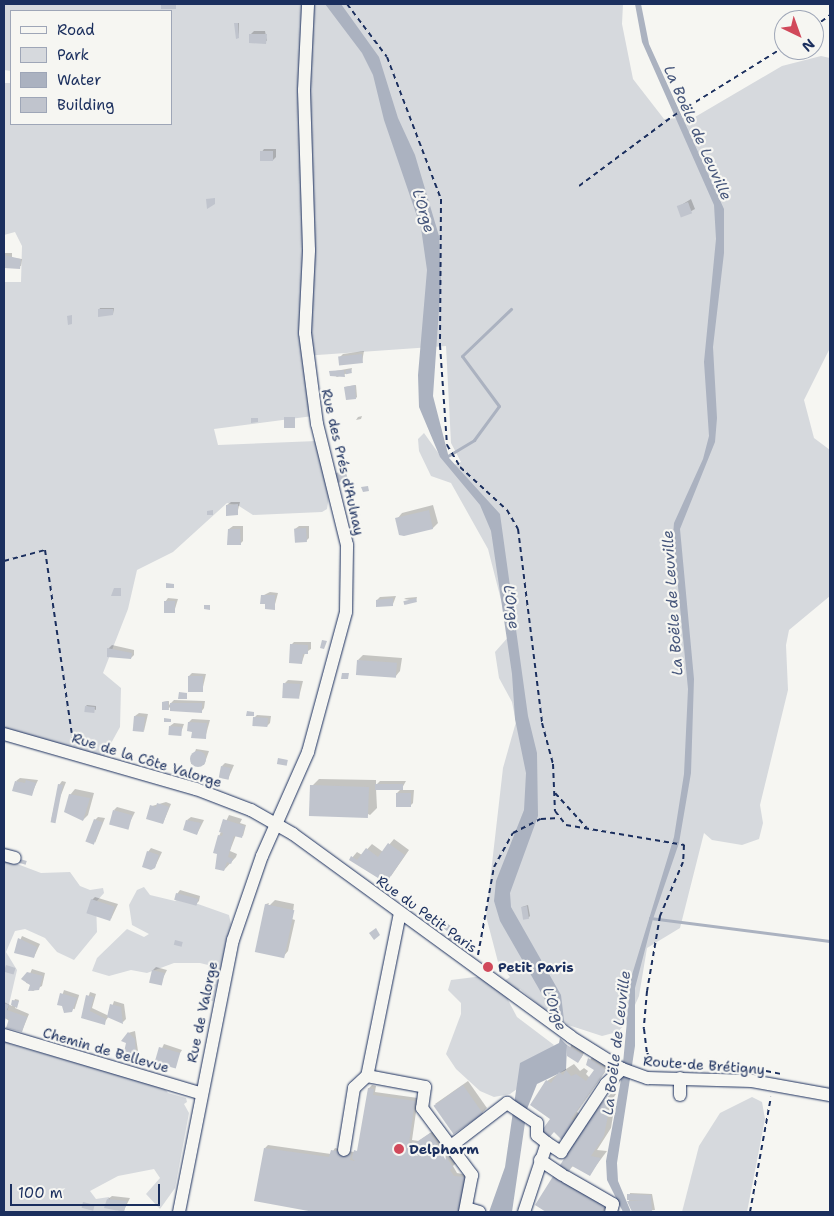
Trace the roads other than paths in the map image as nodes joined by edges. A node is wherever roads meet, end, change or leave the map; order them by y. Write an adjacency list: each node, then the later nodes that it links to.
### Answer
1 (308, 4): 3 (street, Rue des Prés d'Aulnay)
2 (4, 734): 3 (street, Rue de la Côte Valorge)
3 (278, 825): 4 (street, Rue du Petit Paris); 10 (street, Rue de Valorge)
4 (400, 913): 5 (street, Rue du Petit Paris); 8 (street)
5 (558, 1028): 7 (street, Route de Brétigny)
6 (4, 1035): 10 (street, Chemin de Bellevue)
7 (622, 1069): 9 (street, Route de Brétigny); 13 (street)
8 (367, 1076): 14 (street); 15 (street)
9 (680, 1078): 11 (street); 12 (street, Route de Brétigny)
10 (200, 1093): 19 (street, Rue de Valorge)
11 (680, 1095)
12 (830, 1095)
13 (548, 1143): 14 (street); 16 (street)
14 (451, 1146): 17 (street)
15 (344, 1150)
16 (540, 1160): 18 (street); 21 (street)
17 (465, 1210): 20 (street)
18 (528, 1210)
19 (179, 1212)
20 (479, 1212)
21 (611, 1212)

